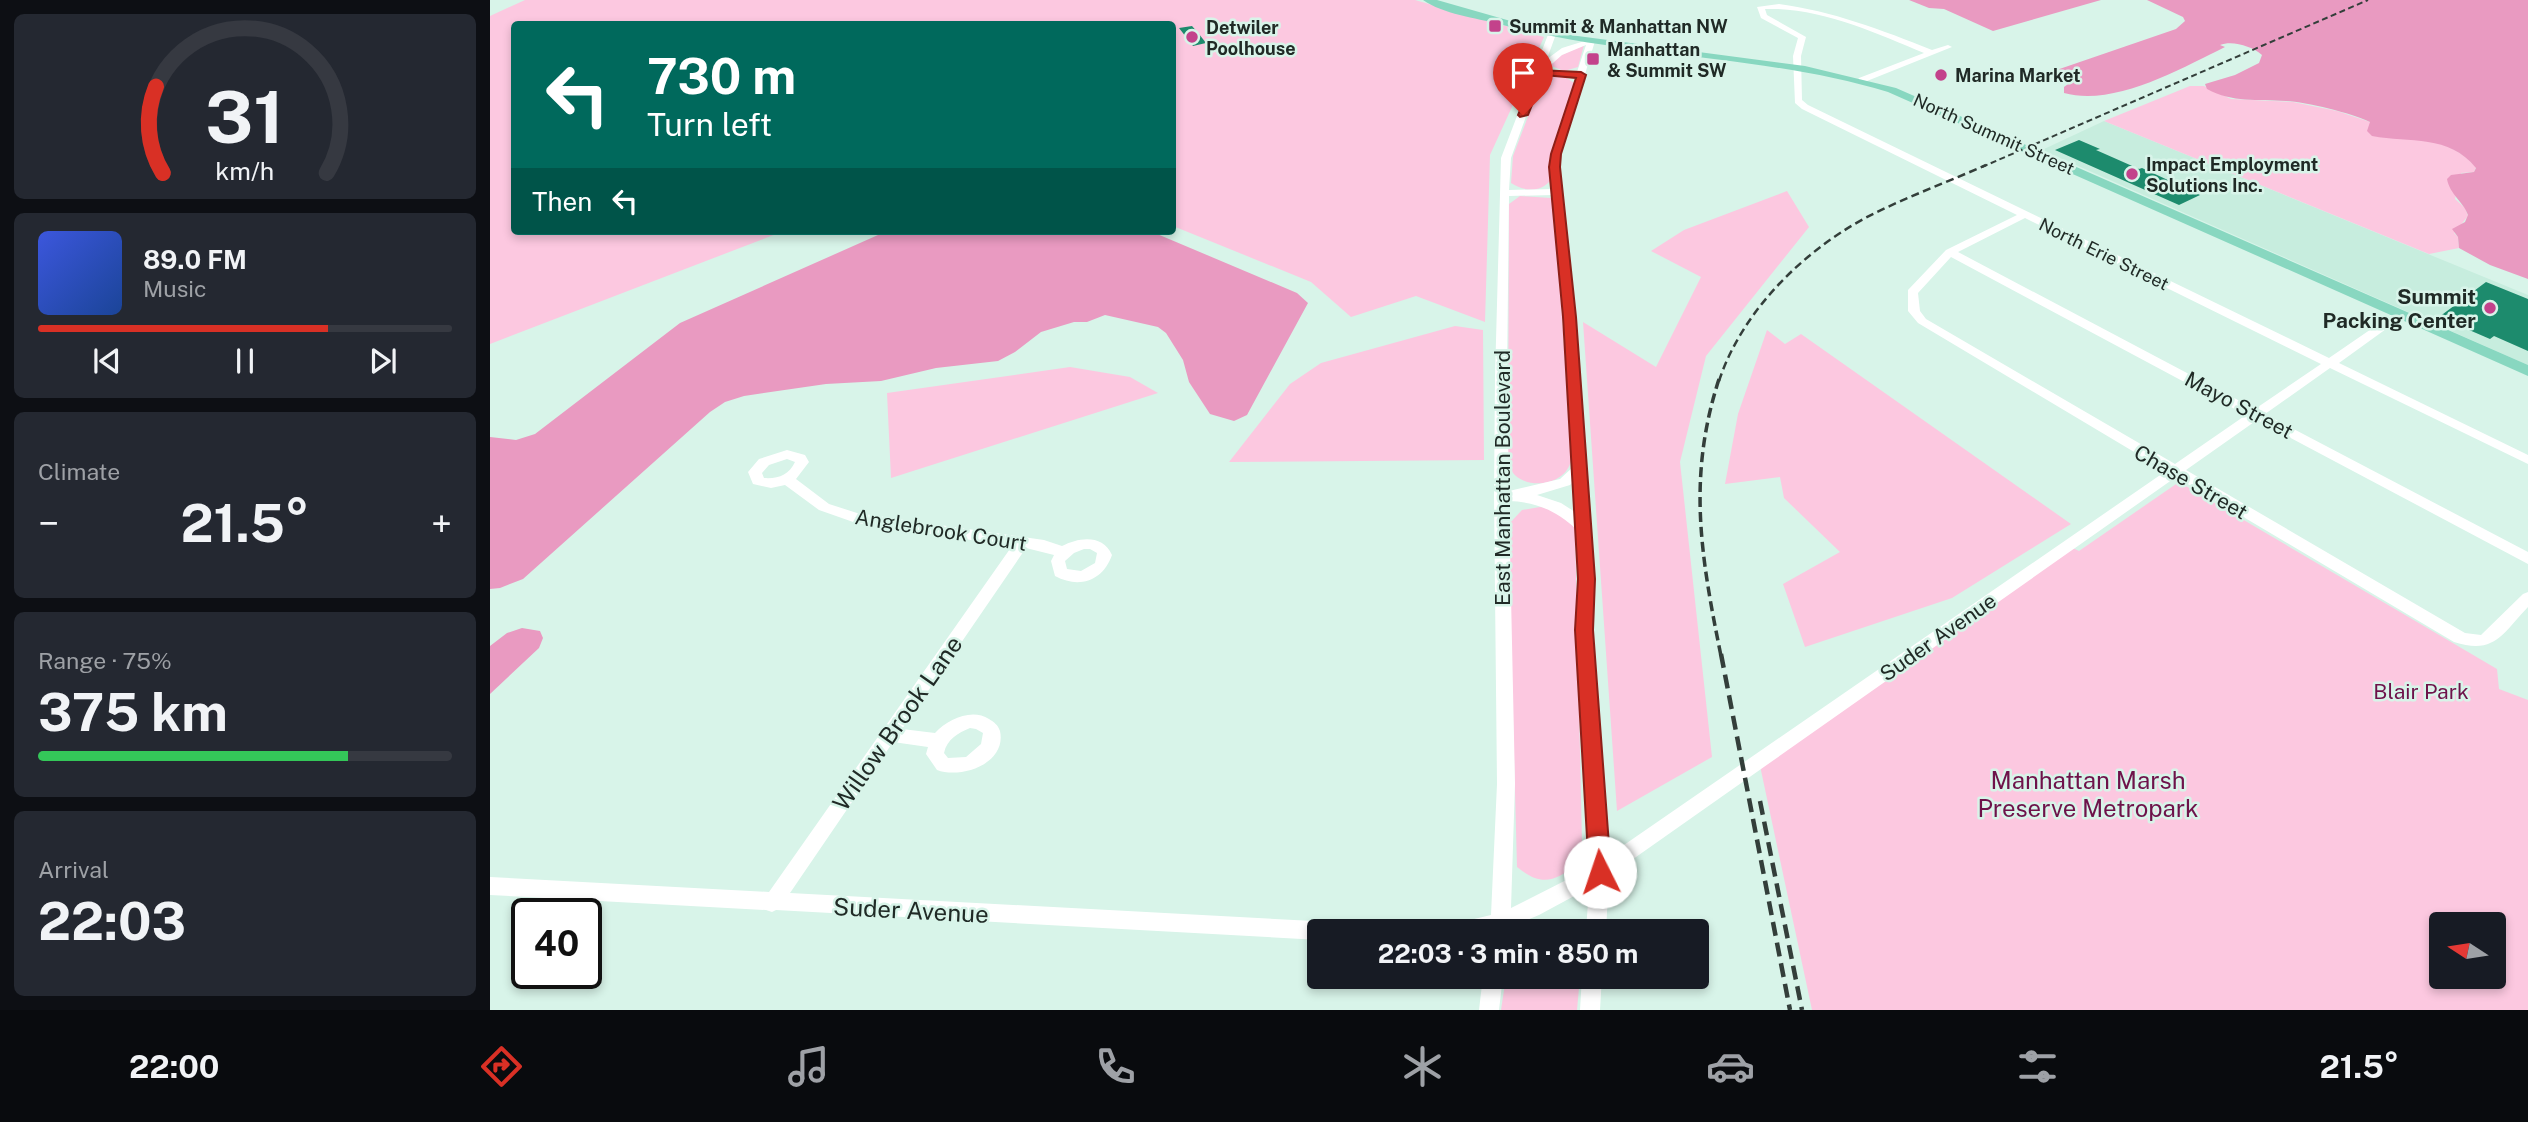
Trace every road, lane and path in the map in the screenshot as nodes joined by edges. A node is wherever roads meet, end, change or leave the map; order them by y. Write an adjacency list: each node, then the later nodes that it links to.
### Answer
1 (1429, 0): 2 (main road, North Summit Street)
2 (1552, 34): 3 (main road, North Summit Street); 7 (street, East Manhattan Boulevard)
3 (1591, 41): 6 (main road, North Summit Street); 7 (street); 8 (street)
4 (1948, 47): 5 (street)
5 (1931, 53): 6 (street, North Erie Street); 9 (street)
6 (1798, 67): 9 (main road, North Summit Street); 12 (street, North Erie Street)
7 (1540, 72): 8 (street); 11 (street, East Manhattan Boulevard)
8 (1581, 75): 10 (street)
9 (1861, 80): 14 (main road, North Summit Street)
10 (1557, 192): 11 (street); 19 (street)
11 (1504, 193): 23 (street, East Manhattan Boulevard)
12 (2024, 215): 13 (street); 15 (street, North Erie Street)
13 (1950, 252): 17 (street, Mayo Street); 20 (street, Chase Street)
14 (2400, 314): 15 (street, Suder Avenue); 16 (main road, North Summit Street)
15 (2330, 364): 17 (street, Suder Avenue); 18 (street, North Erie Street)
16 (2528, 371)
17 (2257, 415): 20 (street, Suder Avenue); 27 (street, Mayo Street)
18 (2528, 460)
19 (1579, 469): 22 (street); 24 (street)
20 (2174, 472): 28 (street, Chase Street); 31 (street, Suder Avenue)
21 (787, 479): 25 (street, Anglebrook Court)
22 (1520, 495): 23 (street); 24 (street)
23 (1502, 496): 34 (street, East Manhattan Boulevard)
24 (1583, 527): 31 (street)
25 (1022, 542): 26 (street, Anglebrook Court); 29 (street, Willow Brook Lane)
26 (1064, 553)
27 (2528, 559)
28 (2528, 598)
29 (889, 734): 30 (street); 33 (street, Willow Brook Lane)
30 (939, 741)
31 (1600, 872): 35 (street, Suder Avenue); 36 (street)
32 (490, 886): 33 (street, Suder Avenue)
33 (772, 902): 37 (street, Suder Avenue)
34 (1501, 919)
35 (1513, 919)
36 (1597, 919)
37 (1307, 930)
38 (1491, 989): 40 (street)
39 (1591, 989): 41 (street)
40 (1489, 1010)
41 (1590, 1010)

